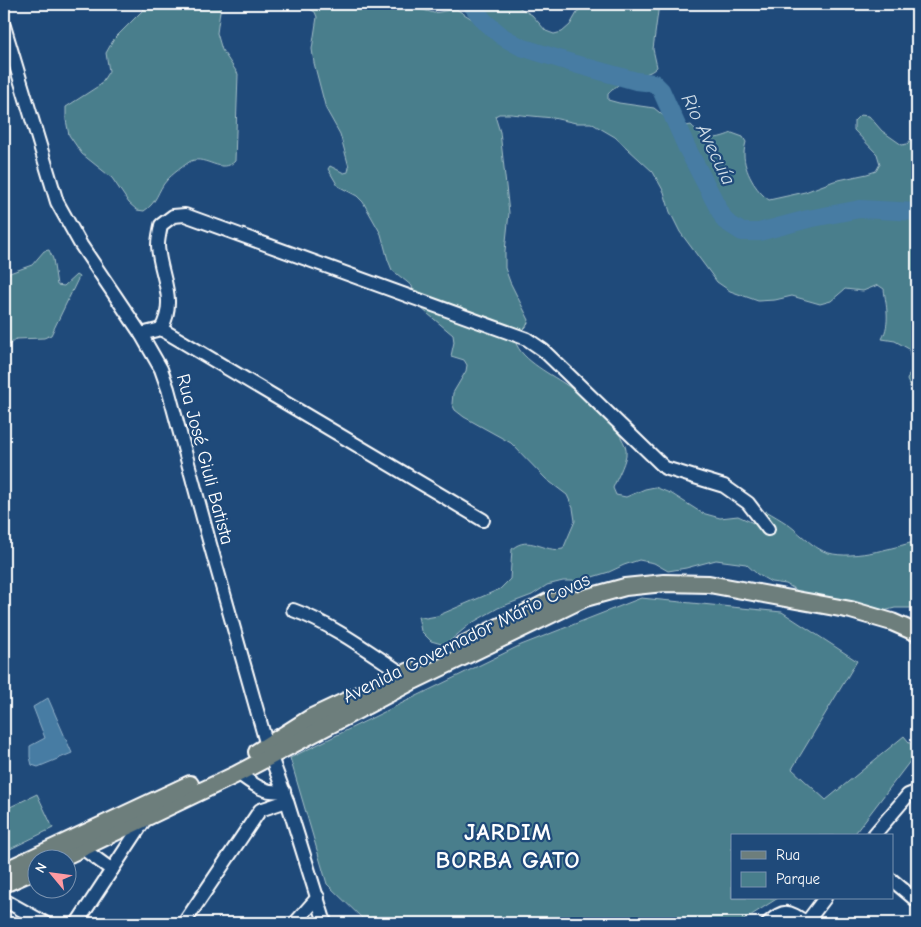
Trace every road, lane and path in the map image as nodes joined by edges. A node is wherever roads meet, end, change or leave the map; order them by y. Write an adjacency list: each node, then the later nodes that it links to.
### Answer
1 (4, 26): 3 (street, Rua José Giuli Batista)
2 (161, 329): 3 (street); 4 (street); 5 (street)
3 (141, 334): 10 (street, Rua José Giuli Batista)
4 (483, 520)
5 (768, 529)
6 (591, 596): 8 (main road, Avenida Governador Mário Covas); 9 (main road); 10 (main road, Avenida Governador Mário Covas)
7 (293, 610): 9 (street)
8 (917, 633)
9 (403, 674): 10 (main road)
10 (269, 751): 11 (main road, Avenida Governador Mário Covas); 14 (street, Rua José Giuli Batista); 21 (main road, Avenida Governador Mário Covas)
11 (238, 773): 12 (street); 16 (main road, Avenida Governador Mário Covas)
12 (253, 784): 14 (street); 15 (street)
13 (917, 794): 17 (street)
14 (285, 796): 15 (street); 25 (street, Rua José Giuli Batista)
15 (260, 810): 31 (street)
16 (146, 818): 18 (main road, Avenida Governador Mário Covas); 20 (street)
17 (875, 834)
18 (82, 848): 19 (main road, Avenida Governador Mário Covas); 20 (street)
19 (78, 850)
20 (112, 870): 30 (street)
21 (4, 871)
22 (28, 873): 24 (main road)
23 (894, 882): 28 (street)
24 (4, 884)
25 (318, 897): 32 (street); 33 (street, Rua José Giuli Batista)
26 (4, 900): 29 (street)
27 (823, 900): 35 (street)
28 (917, 901)
29 (45, 923)
30 (77, 923)
31 (184, 923)
32 (295, 923)
33 (325, 923)
34 (768, 923): 35 (street)
35 (806, 923)

